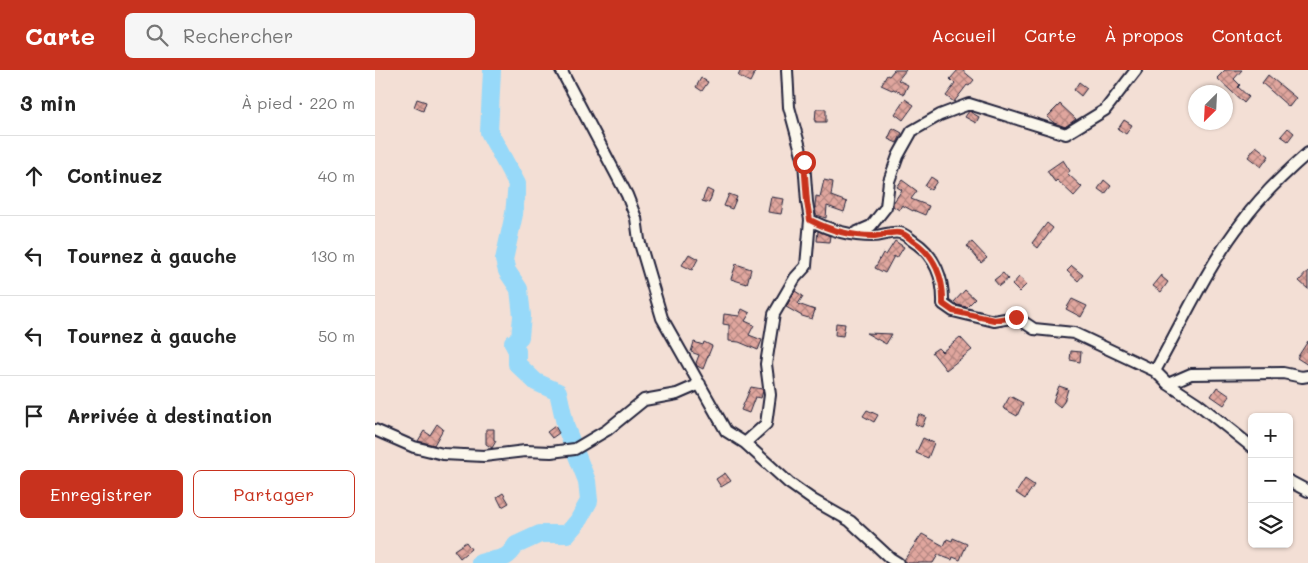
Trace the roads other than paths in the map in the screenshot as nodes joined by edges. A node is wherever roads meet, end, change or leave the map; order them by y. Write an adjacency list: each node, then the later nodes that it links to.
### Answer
1 (561, 70): 9 (street)
2 (787, 70): 5 (street)
3 (1136, 70): 6 (street)
4 (1308, 153): 7 (street)
5 (810, 220): 6 (street); 12 (street)
6 (851, 234): 7 (street)
7 (1155, 371): 10 (street)
8 (1308, 376): 10 (street)
9 (700, 384): 11 (street); 12 (street)
10 (1168, 384): 13 (street)
11 (375, 430)
12 (745, 443): 16 (street)
13 (1248, 444)
14 (1293, 482): 15 (street)
15 (1308, 491)
16 (898, 563)

